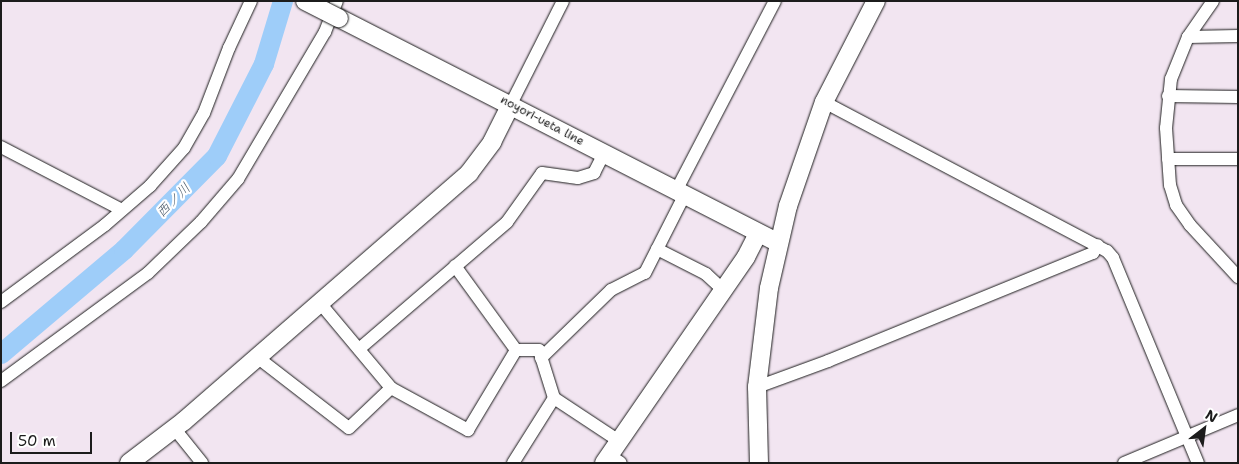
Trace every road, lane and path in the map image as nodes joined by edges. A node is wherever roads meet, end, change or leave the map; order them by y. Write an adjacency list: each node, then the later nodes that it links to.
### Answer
1 (252, 1): 19 (street)
2 (305, 1): 7 (main road, noyori-ueta line, bridge)
3 (562, 1): 13 (street)
4 (775, 1): 18 (street)
5 (876, 1): 12 (main road)
6 (1213, 1): 8 (street)
7 (338, 10): 13 (main road, noyori-ueta line); 33 (street)
8 (1188, 36): 9 (street); 10 (street)
9 (1238, 36)
10 (1168, 96): 11 (street); 16 (street)
11 (1238, 97)
12 (824, 102): 21 (main road); 22 (street)
13 (511, 104): 15 (main road, noyori-ueta line); 28 (main road)
14 (1, 147): 19 (street)
15 (604, 153): 18 (main road, noyori-ueta line); 24 (street)
16 (1168, 159): 17 (street); 25 (street)
17 (1238, 160)
18 (680, 193): 20 (main road, noyori-ueta line); 23 (street)
19 (122, 210): 27 (street)
20 (757, 235): 21 (main road, noyori-ueta line); 26 (main road)
21 (778, 243): 34 (main road)
22 (1098, 246): 34 (street); 39 (street)
23 (657, 249): 26 (street); 32 (street)
24 (455, 266): 29 (street); 30 (street)
25 (1238, 277)
26 (723, 290): 40 (main road)
27 (1, 302)
28 (320, 302): 29 (street); 31 (main road)
29 (359, 349): 35 (street)
30 (516, 350): 32 (street); 35 (street)
31 (257, 357): 35 (street); 38 (main road)
32 (541, 358): 36 (street)
33 (1, 381)
34 (758, 386): 44 (main road)
35 (391, 388)
36 (554, 398): 40 (street); 43 (street)
37 (1238, 415): 39 (street)
38 (174, 428): 41 (main road); 42 (street)
39 (1187, 437): 45 (street); 46 (street)
40 (613, 455)
41 (129, 463)
42 (202, 463)
43 (513, 463)
44 (759, 463)
45 (1124, 463)
46 (1198, 463)

